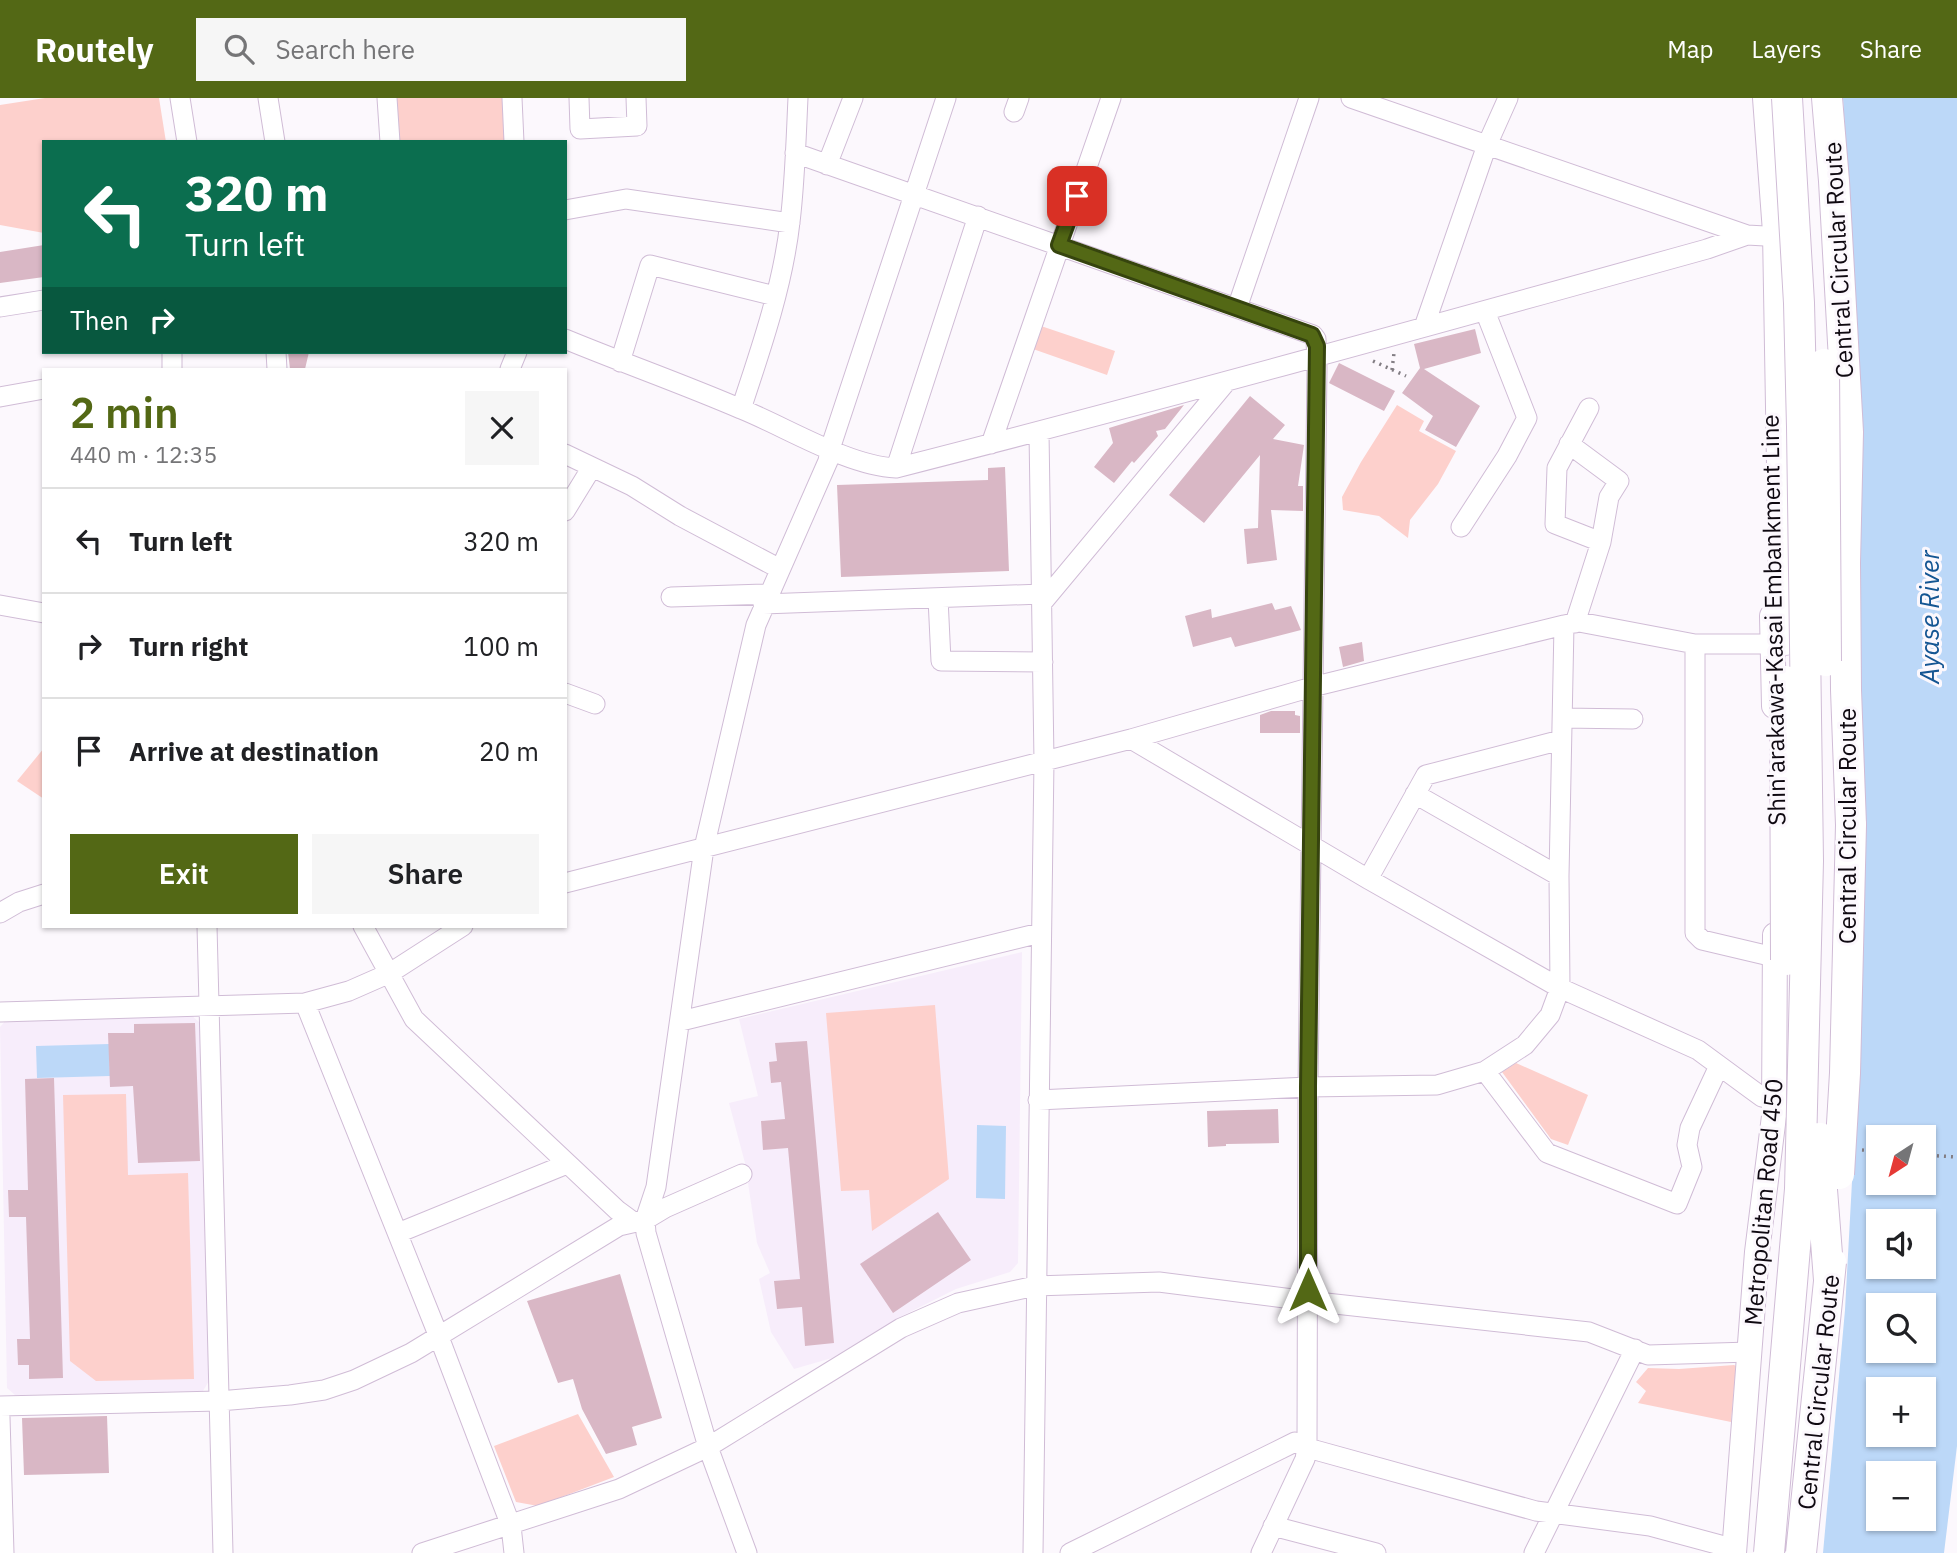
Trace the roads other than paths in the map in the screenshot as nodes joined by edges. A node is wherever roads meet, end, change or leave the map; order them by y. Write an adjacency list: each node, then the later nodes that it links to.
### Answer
1 (180, 98): 20 (street)
2 (268, 98): 21 (street)
3 (387, 98): 22 (street)
4 (512, 98): 23 (street)
5 (579, 98): 6 (street)
6 (636, 98)
7 (798, 98): 25 (street)
8 (853, 98): 26 (street)
9 (946, 98): 27 (street)
10 (1111, 98): 32 (street)
11 (1309, 98): 36 (street)
12 (1351, 98): 24 (street)
13 (1508, 98): 24 (street)
14 (1755, 98): 31 (main road, Shin'arakawa-Kasai Embankment Line)
15 (1768, 98): 112 (highway, bridge)
16 (1787, 98): 112 (highway, Central Circular Route, bridge)
17 (1796, 98): 79 (main road, Shin'arakawa-Kasai Embankment Line)
18 (1810, 98): 105 (highway, bridge)
19 (1827, 98): 105 (highway, Central Circular Route, bridge)
20 (187, 140)
21 (275, 140)
22 (390, 140)
23 (514, 140)
24 (1487, 145): 31 (street); 38 (street)
25 (798, 154): 26 (street); 30 (street)
26 (827, 164): 27 (street)
27 (913, 194): 29 (street); 50 (street)
28 (567, 210): 30 (street)
29 (978, 216): 32 (street); 53 (street)
30 (790, 223): 33 (street)
31 (1756, 235): 37 (street); 66 (main road, Shin'arakawa-Kasai Embankment Line)
32 (1059, 245): 36 (street); 48 (street)
33 (775, 296): 41 (street); 46 (street)
34 (42, 300): 35 (street)
35 (0, 307)
36 (1237, 308): 40 (street)
37 (1485, 310): 38 (street); 55 (street)
38 (1424, 327): 40 (street)
39 (567, 340): 41 (street)
40 (1317, 356): 42 (street); 68 (street)
41 (620, 362): 46 (street)
42 (1227, 381): 47 (street); 60 (street)
43 (42, 388): 44 (street)
44 (0, 397)
45 (1589, 408): 49 (street)
46 (741, 409): 50 (street)
47 (1039, 432): 48 (street); 60 (street)
48 (991, 444): 53 (street)
49 (1569, 444): 56 (street); 56 (street)
50 (830, 449): 53 (street); 57 (street)
51 (567, 455): 52 (street)
52 (592, 467): 54 (street); 57 (street)
53 (896, 468)
54 (567, 508)
55 (1461, 527)
56 (1601, 542): 64 (street)
57 (780, 569): 61 (street)
58 (671, 597): 61 (street)
59 (938, 598): 60 (street); 61 (street); 67 (street)
60 (1042, 598): 67 (street)
61 (766, 599): 78 (street)
62 (0, 605): 63 (street)
63 (42, 613)
64 (1569, 624): 65 (street); 68 (street); 71 (street)
65 (1695, 644): 66 (street); 89 (street)
66 (1772, 644): 79 (main road, Shin'arakawa-Kasai Embankment Line)
67 (1043, 662): 75 (street)
68 (1312, 687): 73 (street); 77 (street)
69 (567, 694): 70 (street)
70 (595, 704)
71 (1563, 718): 72 (street); 74 (street)
72 (1633, 719)
73 (1131, 739): 75 (street); 77 (street)
74 (1561, 740): 76 (street); 80 (street)
75 (1044, 761): 78 (street); 88 (street)
76 (1415, 793): 80 (street); 81 (street)
77 (1312, 846): 81 (street); 98 (street)
78 (704, 848): 82 (street); 95 (street)
79 (1779, 850): 89 (main road, Metropolitan Road 450)
80 (1559, 876): 91 (street)
81 (1368, 879): 91 (street)
82 (567, 883)
83 (42, 895): 84 (street)
84 (0, 913)
85 (207, 928): 93 (street)
86 (364, 928): 90 (street)
87 (460, 928): 90 (street)
88 (1040, 933): 95 (street); 99 (street)
89 (1774, 957): 100 (main road, Metropolitan Road 450)
90 (390, 973): 92 (street); 101 (street)
91 (1560, 988): 96 (street); 97 (street)
92 (305, 1003): 93 (street); 104 (street)
93 (208, 1006): 94 (street); 111 (street)
94 (0, 1012)
95 (681, 1021): 103 (street)
96 (1719, 1066): 97 (street); 100 (street)
97 (1485, 1071): 98 (street)
98 (1308, 1087): 99 (street); 107 (street)
99 (1038, 1100): 106 (street)
100 (1775, 1100): 110 (main road, Metropolitan Road 450)
101 (567, 1164): 103 (street); 104 (street)
102 (742, 1174): 103 (street)
103 (639, 1220): 108 (street); 115 (street)
104 (398, 1233): 108 (street)
105 (1829, 1280): 132 (highway, Central Circular Route, bridge)
106 (1035, 1286): 107 (street); 115 (street); 126 (street)
107 (1308, 1301): 109 (street); 116 (street)
108 (439, 1336): 111 (street); 118 (street)
109 (1634, 1349): 110 (street); 117 (street)
110 (1751, 1352): 120 (main road, Metropolitan Road 450)
111 (219, 1401): 113 (street); 122 (street)
112 (1783, 1401): 131 (highway, Central Circular Route, bridge)
113 (0, 1406)
114 (0, 1417): 121 (street)
115 (708, 1447): 118 (street); 125 (street)
116 (1307, 1447): 117 (street); 119 (street); 127 (street)
117 (1552, 1514): 120 (street); 130 (street)
118 (511, 1526): 123 (street); 124 (street)
119 (1273, 1526): 128 (street); 129 (street)
120 (1734, 1551)
121 (4, 1553)
122 (223, 1553)
123 (422, 1553)
124 (514, 1553)
125 (747, 1553)
126 (1033, 1553)
127 (1070, 1553)
128 (1261, 1553)
129 (1376, 1553)
130 (1534, 1553)
131 (1769, 1553)
132 (1801, 1553)

